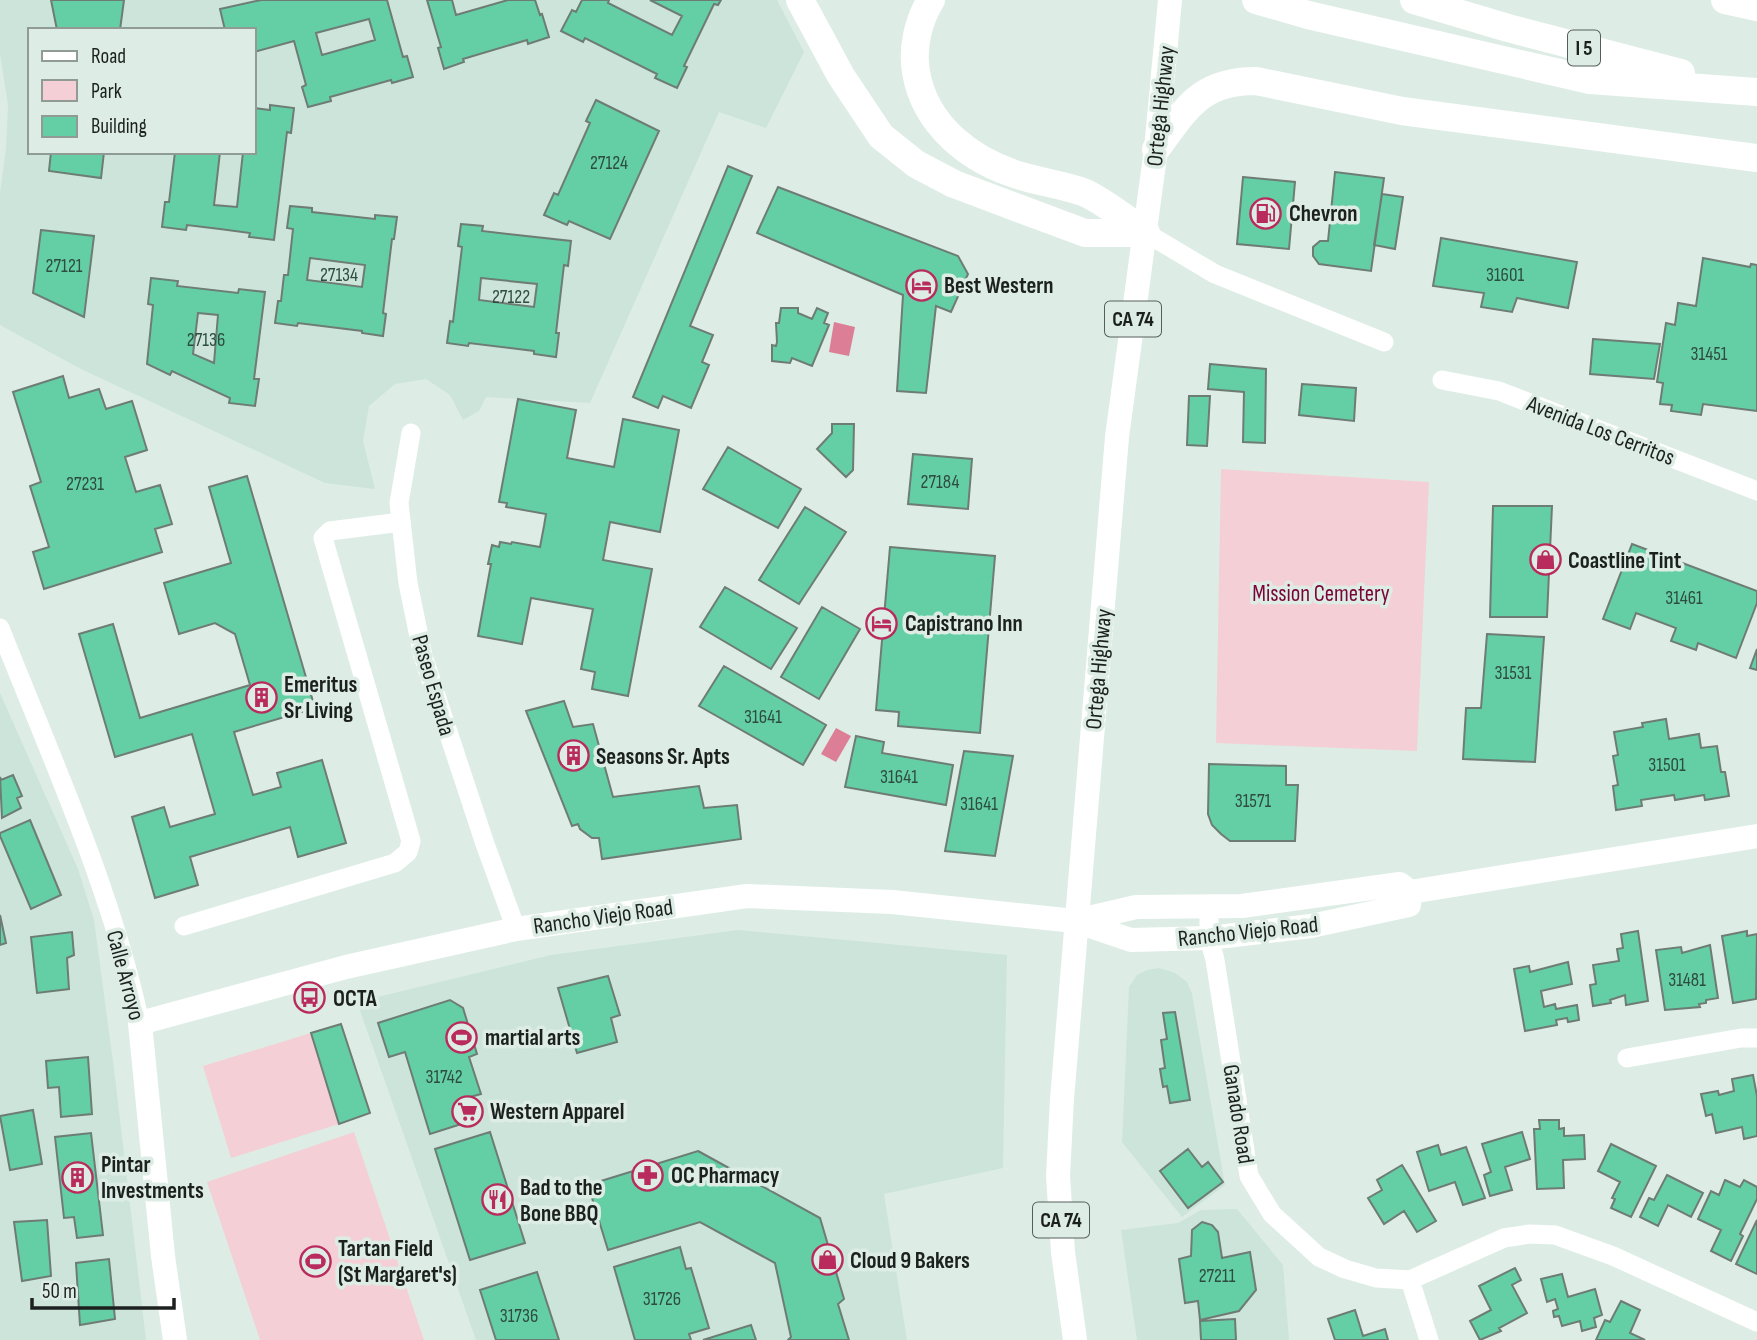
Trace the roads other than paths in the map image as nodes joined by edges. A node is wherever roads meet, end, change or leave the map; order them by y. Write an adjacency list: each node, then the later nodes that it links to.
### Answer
1 (800, 0): 11 (highway)
2 (931, 0): 11 (highway)
3 (1170, 0): 9 (main road, Ortega Highway / CA 74)
4 (1256, 0): 8 (highway)
5 (1414, 0): 8 (highway, I 5)
6 (1725, 0): 7 (highway)
7 (1757, 7)
8 (1757, 90)
9 (1156, 149): 10 (highway); 11 (main road, Ortega Highway / CA 74)
10 (1757, 158)
11 (1146, 233): 12 (street); 21 (main road, Ortega Highway / CA 74)
12 (1384, 342)
13 (1442, 380): 15 (street, Avenida Los Cerritos)
14 (411, 433): 16 (street, Paseo Espada)
15 (1757, 491)
16 (401, 522): 22 (street); 23 (street, Paseo Espada)
17 (0, 628): 25 (street, Calle Arroyo)
18 (1757, 836): 19 (main road, Rancho Viejo Road)
19 (1410, 892): 20 (main road, Rancho Viejo Road); 24 (main road, Rancho Viejo Road)
20 (1209, 907): 21 (main road, Rancho Viejo Road); 24 (street, Ganado Road)
21 (1075, 921): 23 (main road, Rancho Viejo Road); 24 (main road, Rancho Viejo Road); 31 (main road, Ortega Highway / CA 74)
22 (184, 926)
23 (516, 929): 25 (main road, Rancho Viejo Road)
24 (1209, 938): 28 (street, Ganado Road)
25 (140, 1023): 30 (main road, Calle Arroyo)
26 (1757, 1038): 27 (street)
27 (1627, 1058)
28 (1410, 1280): 29 (street, Ganado Road); 32 (street)
29 (1757, 1322)
30 (174, 1340)
31 (1074, 1340)
32 (1429, 1340)

